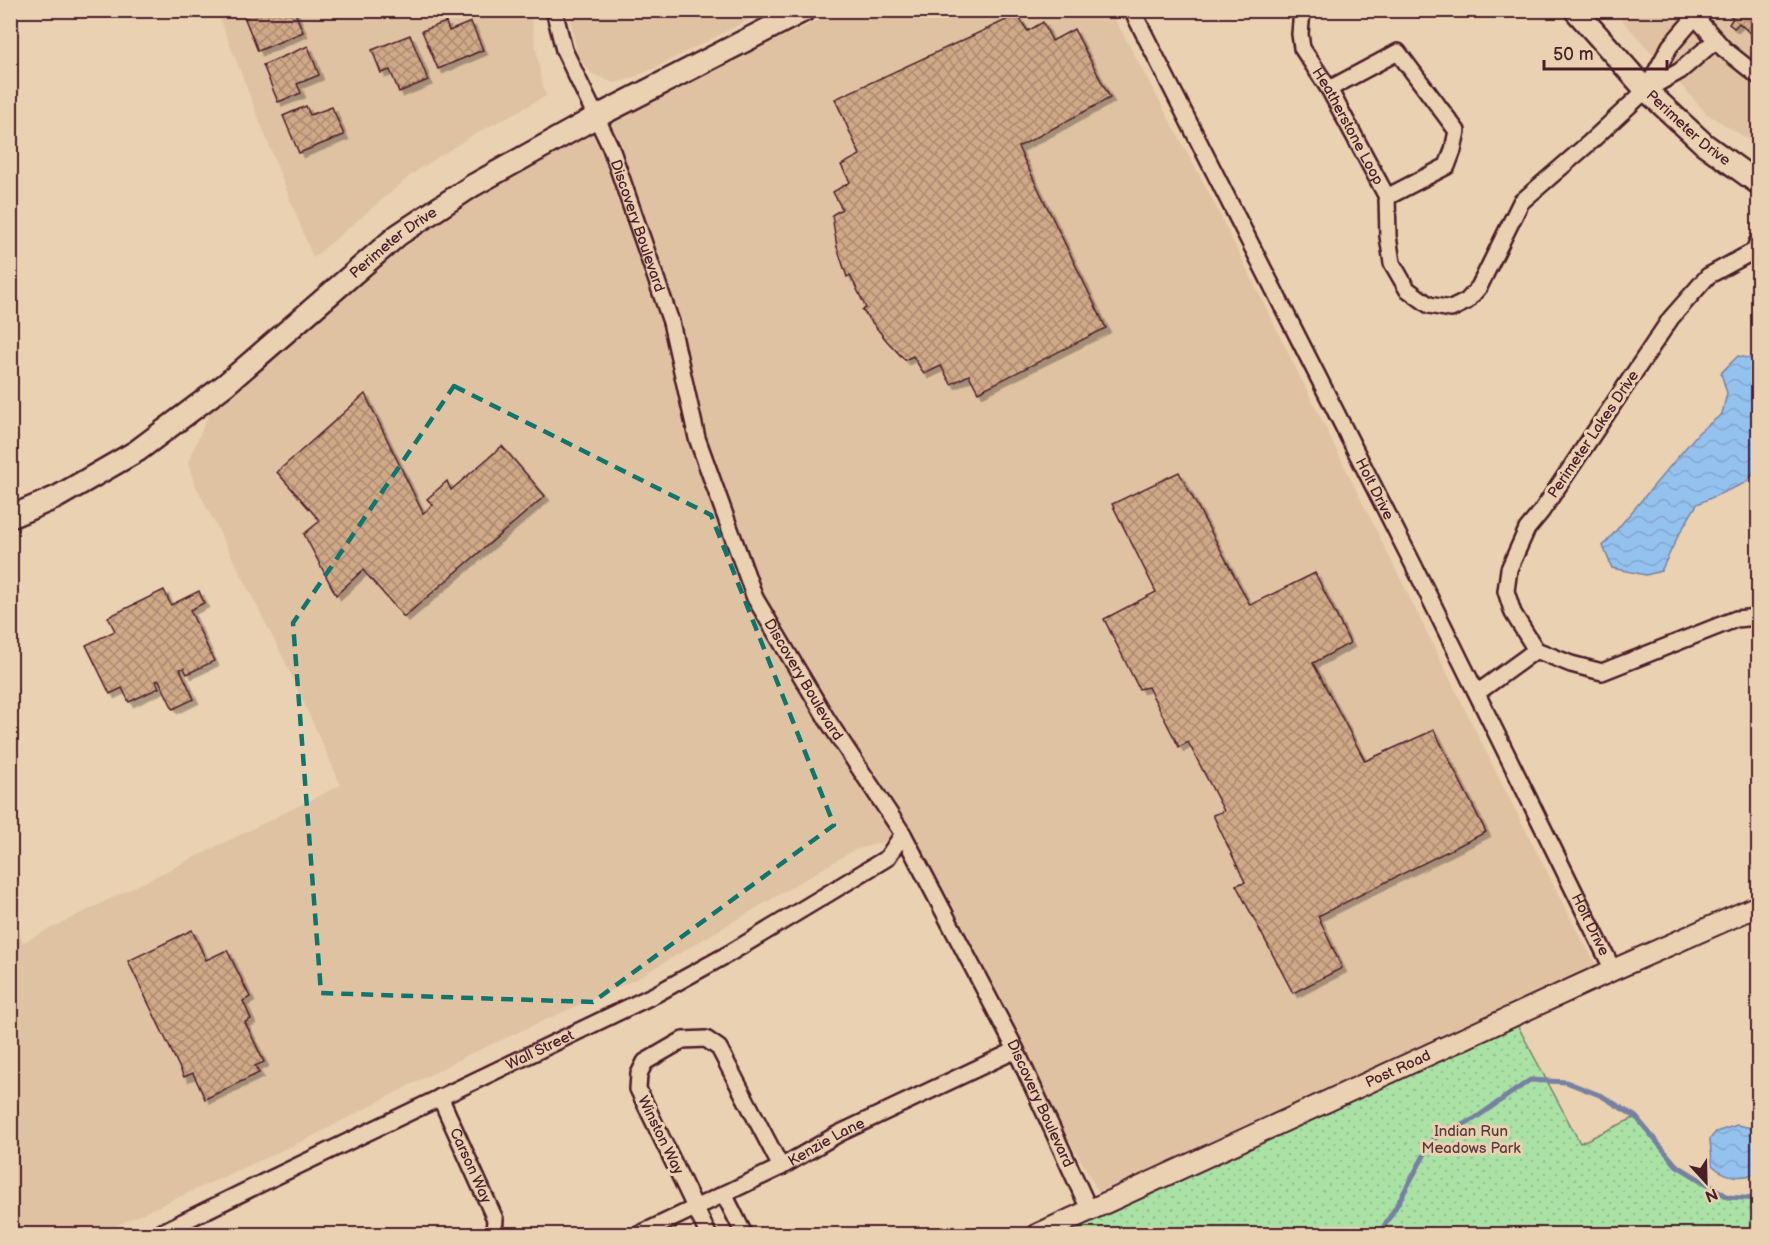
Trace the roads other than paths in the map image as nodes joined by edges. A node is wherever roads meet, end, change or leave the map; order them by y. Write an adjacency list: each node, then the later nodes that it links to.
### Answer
1 (554, 10): 11 (street, Discovery Boulevard)
2 (805, 10): 11 (main road, Perimeter Drive)
3 (1132, 10): 18 (street, Holt Drive)
4 (1302, 10): 9 (street, Heatherstone Loop)
5 (1575, 10): 10 (main road, Perimeter Drive)
6 (1692, 14): 7 (street); 10 (street)
7 (1716, 40): 8 (street); 10 (street)
8 (1758, 76)
9 (1329, 89): 13 (street, Heatherstone Loop); 13 (street)
10 (1646, 90): 12 (main road, Perimeter Drive); 13 (street, Heatherstone Loop)
11 (596, 117): 15 (main road, Perimeter Drive); 19 (street, Discovery Boulevard)
12 (1758, 183)
13 (1387, 197)
14 (1757, 248): 17 (street, Perimeter Lakes Drive)
15 (10, 517)
16 (1758, 617): 17 (street)
17 (1536, 650): 18 (street)
18 (1477, 693): 21 (street, Holt Drive)
19 (903, 834): 22 (street, Discovery Boulevard); 23 (street, Wall Street)
20 (1758, 906): 21 (street, Post Road)
21 (1613, 969): 27 (street, Post Road)
22 (1016, 1050): 24 (street, Kenzie Lane); 27 (street, Discovery Boulevard)
23 (440, 1097): 28 (street, Wall Street); 29 (street, Carson Way)
24 (781, 1167): 25 (street, Kenzie Lane); 26 (street, Winston Way)
25 (724, 1194): 26 (street, Kenzie Lane); 32 (street)
26 (696, 1208): 30 (street, Kenzie Lane); 31 (street, Winston Way)
27 (1089, 1209): 33 (street, Post Road)
28 (158, 1234)
29 (494, 1234)
30 (640, 1234)
31 (708, 1234)
32 (744, 1234)
33 (1038, 1234)

